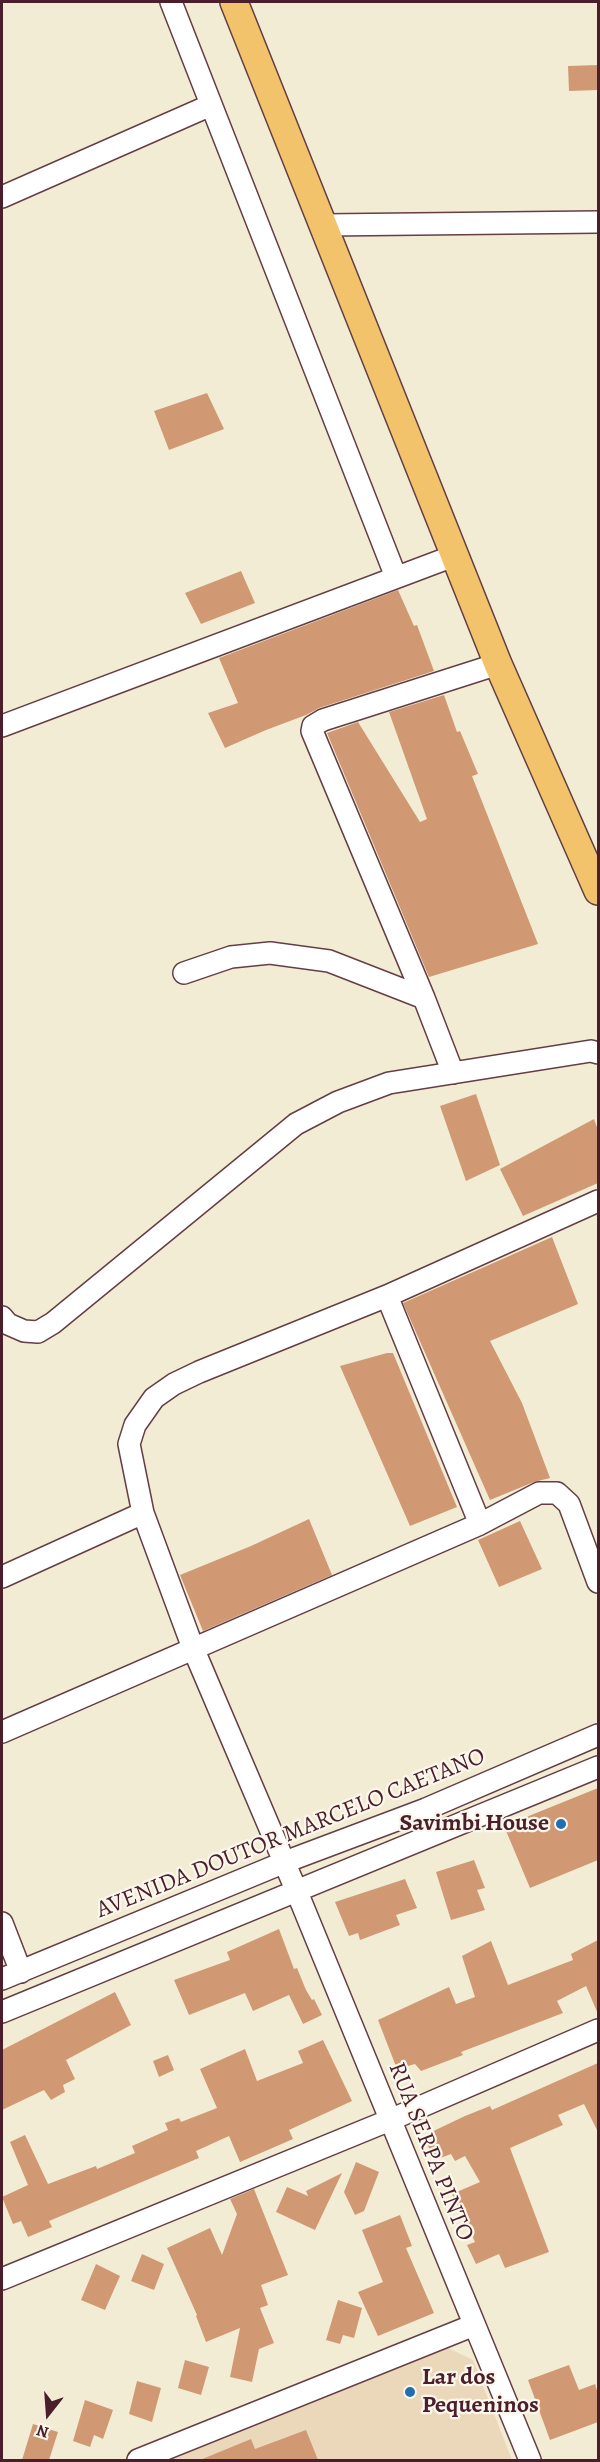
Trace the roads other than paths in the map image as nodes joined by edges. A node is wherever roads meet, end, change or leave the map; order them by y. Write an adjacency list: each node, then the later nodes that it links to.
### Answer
1 (171, 2): 3 (street)
2 (234, 2): 6 (main road)
3 (211, 105): 4 (street); 8 (street)
4 (2, 197)
5 (598, 222): 6 (street)
6 (325, 225): 7 (main road)
7 (456, 555): 8 (street); 9 (main road)
8 (396, 577): 10 (street)
9 (498, 664): 11 (main road); 13 (street)
10 (2, 726)
11 (598, 891)
12 (184, 973): 13 (street)
13 (424, 998): 15 (street)
14 (598, 1053): 15 (street)
15 (453, 1073): 18 (street)
16 (598, 1201): 17 (street, RUA SERPA PINTO)
17 (387, 1296): 19 (street, RUA SERPA PINTO); 20 (street)
18 (2, 1317)
19 (143, 1513): 21 (street); 23 (street, RUA SERPA PINTO)
20 (480, 1524): 22 (street); 23 (street)
21 (2, 1577)
22 (598, 1582)
23 (193, 1648): 24 (street); 27 (street, RUA SERPA PINTO)
24 (2, 1732)
25 (598, 1735): 27 (street, AVENIDA DOUTOR MARCELO CAETANO)
26 (598, 1767): 28 (street)
27 (285, 1862): 28 (street, RUA SERPA PINTO); 30 (street, AVENIDA DOUTOR MARCELO CAETANO)
28 (297, 1892): 32 (street); 34 (street, RUA SERPA PINTO)
29 (2, 1923): 30 (street)
30 (21, 1972): 31 (street, AVENIDA DOUTOR MARCELO CAETANO)
31 (2, 1980)
32 (2, 2012)
33 (598, 2030): 34 (street)
34 (390, 2120): 35 (street); 36 (street, RUA SERPA PINTO)
35 (2, 2279)
36 (474, 2325): 37 (street); 38 (street, RUA SERPA PINTO)
37 (138, 2460)
38 (530, 2460)

